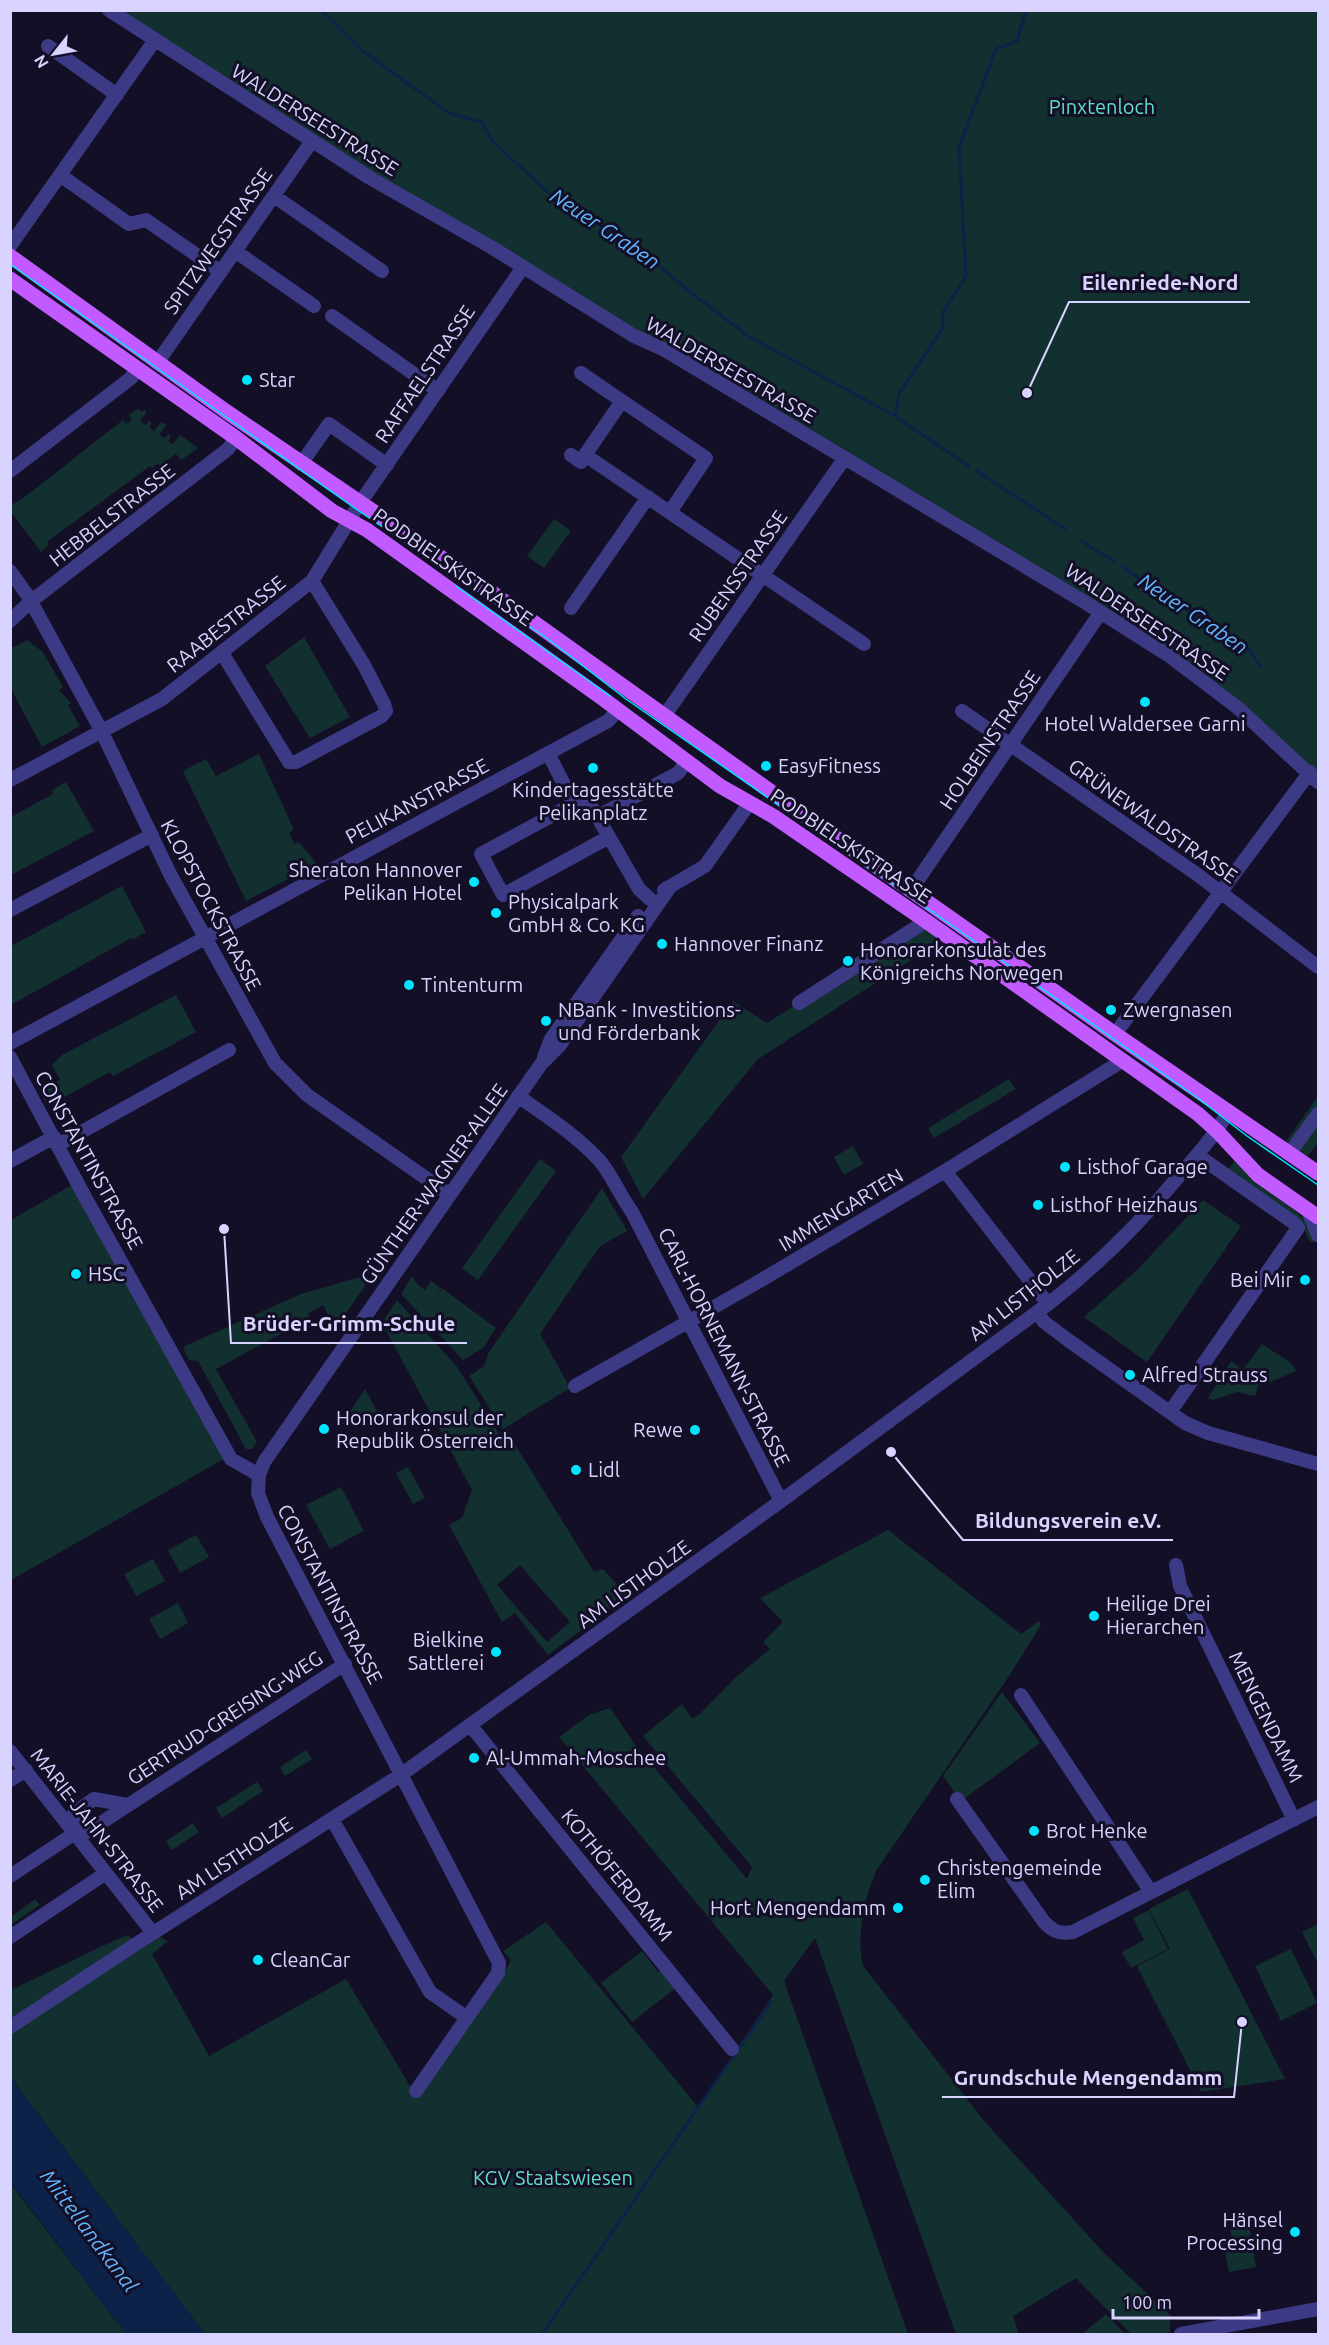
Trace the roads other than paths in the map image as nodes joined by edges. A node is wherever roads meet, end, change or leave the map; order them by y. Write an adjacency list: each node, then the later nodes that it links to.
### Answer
1 (109, 10): 2 (street, WALDERSEESTRASSE)
2 (155, 40): 4 (street); 5 (street, WALDERSEESTRASSE)
3 (48, 46): 4 (street)
4 (117, 95): 6 (street)
5 (312, 141): 7 (street, SPITZWEGSTRASSE); 11 (street, WALDERSEESTRASSE)
6 (60, 175): 8 (street); 13 (street)
7 (274, 196): 9 (street, SPITZWEGSTRASSE); 12 (street)
8 (10, 246)
9 (235, 251): 13 (street, SPITZWEGSTRASSE); 15 (street)
10 (10, 256): 17 (main road, PODBIELSKISTRASSE)
11 (523, 267): 20 (street, RAFFAELSTRASSE); 25 (street, WALDERSEESTRASSE)
12 (382, 271)
13 (221, 272): 17 (street, SPITZWEGSTRASSE)
14 (10, 279): 18 (main road, PODBIELSKISTRASSE)
15 (314, 306)
16 (332, 316): 20 (street)
17 (157, 363): 26 (main road, PODBIELSKISTRASSE)
18 (137, 369): 22 (main road, PODBIELSKISTRASSE); 28 (street)
19 (580, 373): 21 (street)
20 (438, 391): 27 (street, RAFFAELSTRASSE)
21 (622, 401): 24 (street); 31 (street)
22 (236, 438): 32 (main road, PODBIELSKISTRASSE); 36 (street, HEBBELSTRASSE)
23 (571, 455): 24 (street)
24 (585, 455): 29 (street)
25 (844, 459): 34 (street, RUBENSSTRASSE); 38 (street, WALDERSEESTRASSE)
26 (301, 464): 27 (street); 30 (main road, PODBIELSKISTRASSE)
27 (387, 465): 30 (street, RAFFAELSTRASSE)
28 (10, 471)
29 (648, 497): 31 (street); 37 (street)
30 (360, 503): 32 (street, PODBIELSKISTRASSE); 42 (main road, PODBIELSKISTRASSE)
31 (670, 512): 34 (street)
32 (350, 521): 35 (street, RAABESTRASSE); 43 (main road, PODBIELSKISTRASSE)
33 (10, 571): 36 (street, KLOPSTOCKSTRASSE)
34 (762, 574): 40 (street); 45 (street, RUBENSSTRASSE)
35 (312, 581): 41 (street, RAABESTRASSE); 41 (street)
36 (30, 602): 39 (street, HEBBELSTRASSE); 46 (street, KLOPSTOCKSTRASSE)
37 (571, 608)
38 (1101, 612): 47 (street, HOLBEINSTRASSE); 50 (street, WALDERSEESTRASSE)
39 (10, 621)
40 (864, 644)
41 (222, 653): 46 (street, RAABESTRASSE)
42 (632, 692): 43 (main road); 45 (main road, PODBIELSKISTRASSE)
43 (618, 710): 48 (street, PELIKANSTRASSE); 49 (main road, PODBIELSKISTRASSE)
44 (962, 711): 47 (street, GRÜNEWALDSTRASSE)
45 (664, 716): 52 (main road, PODBIELSKISTRASSE)
46 (101, 730): 51 (street, RAABESTRASSE); 56 (street, KLOPSTOCKSTRASSE)
47 (1011, 744): 59 (street, HOLBEINSTRASSE); 60 (street, GRÜNEWALDSTRASSE)
48 (548, 753): 53 (street); 64 (street, PELIKANSTRASSE)
49 (687, 761): 54 (main road, PODBIELSKISTRASSE); 55 (street)
50 (1314, 777): 60 (street)
51 (10, 780)
52 (762, 786): 54 (main road); 59 (main road, PODBIELSKISTRASSE)
53 (574, 804): 55 (street); 57 (street)
54 (749, 804): 58 (street, GÜNTHER-WAGNER-ALLEE); 63 (main road, PODBIELSKISTRASSE)
55 (597, 817): 57 (street)
56 (152, 835): 62 (street); 64 (street, KLOPSTOCKSTRASSE)
57 (609, 837): 61 (street)
58 (670, 887): 61 (street, GÜNTHER-WAGNER-ALLEE); 72 (street, GÜNTHER-WAGNER-ALLEE)
59 (911, 890): 67 (main road, PODBIELSKISTRASSE)
60 (1221, 892): 65 (street, GRÜNEWALDSTRASSE); 67 (street)
61 (650, 899): 72 (street, GÜNTHER-WAGNER-ALLEE)
62 (10, 910)
63 (926, 921): 66 (street); 71 (main road, PODBIELSKISTRASSE)
64 (206, 938): 68 (street, PELIKANSTRASSE); 83 (street, KLOPSTOCKSTRASSE)
65 (1318, 967)
66 (799, 1003)
67 (1114, 1034): 74 (main road, PODBIELSKISTRASSE)
68 (10, 1043)
69 (229, 1050): 77 (street)
70 (10, 1057): 77 (street, CONSTANTINSTRASSE)
71 (1122, 1061): 76 (main road, PODBIELSKISTRASSE); 81 (street, IMMENGARTEN)
72 (542, 1064): 73 (street, GÜNTHER-WAGNER-ALLEE)
73 (518, 1096): 83 (street, GÜNTHER-WAGNER-ALLEE); 87 (street, CARL-HORNEMANN-STRASSE)
74 (1229, 1111): 76 (street, AM LISTHOLZE); 78 (main road, PODBIELSKISTRASSE)
75 (1318, 1114): 78 (street)
76 (1217, 1131): 79 (street, AM LISTHOLZE); 84 (main road, PODBIELSKISTRASSE)
77 (56, 1141): 80 (street); 91 (street, CONSTANTINSTRASSE)
78 (1289, 1154): 82 (main road, PODBIELSKISTRASSE)
79 (1197, 1155): 86 (street, AM LISTHOLZE); 89 (street)
80 (10, 1161)
81 (945, 1171): 86 (street); 87 (street, IMMENGARTEN)
82 (1318, 1173)
83 (450, 1195): 91 (street, GÜNTHER-WAGNER-ALLEE)
84 (1313, 1214): 85 (street)
85 (1318, 1235)
86 (1042, 1308): 89 (street); 92 (street, AM LISTHOLZE)
87 (689, 1322): 88 (street, IMMENGARTEN); 92 (street, CARL-HORNEMANN-STRASSE)
88 (574, 1386)
89 (1170, 1412): 90 (street)
90 (1318, 1464)
91 (259, 1475): 94 (street, CONSTANTINSTRASSE)
92 (781, 1501): 96 (street, AM LISTHOLZE)
93 (1176, 1565): 105 (street, MENGENDAMM)
94 (345, 1664): 99 (street, CONSTANTINSTRASSE); 102 (street, GERTRUD-GREISING-WEG)
95 (1021, 1695): 109 (street)
96 (471, 1726): 99 (street, AM LISTHOLZE); 114 (street, KOTHÖFERDAMM)
97 (10, 1750): 98 (street, MARIE-JAHN-STRASSE)
98 (26, 1770): 100 (street); 106 (street, MARIE-JAHN-STRASSE)
99 (402, 1774): 104 (street, AM LISTHOLZE); 112 (street, CONSTANTINSTRASSE)
100 (10, 1780)
101 (957, 1799): 109 (street)
102 (127, 1805)
103 (1318, 1807): 105 (street)
104 (332, 1818): 110 (street, AM LISTHOLZE); 112 (street)
105 (1294, 1820): 109 (street)
106 (75, 1833): 107 (street, MARIE-JAHN-STRASSE); 108 (street)
107 (106, 1873): 110 (street, MARIE-JAHN-STRASSE); 111 (street)
108 (10, 1876)
109 (1152, 1892)
110 (153, 1933): 113 (street, AM LISTHOLZE)
111 (10, 1937)
112 (466, 2018): 115 (street, CONSTANTINSTRASSE)
113 (10, 2027)
114 (732, 2049)
115 (416, 2091)
116 (1318, 2309): 117 (street)
117 (1181, 2334)

